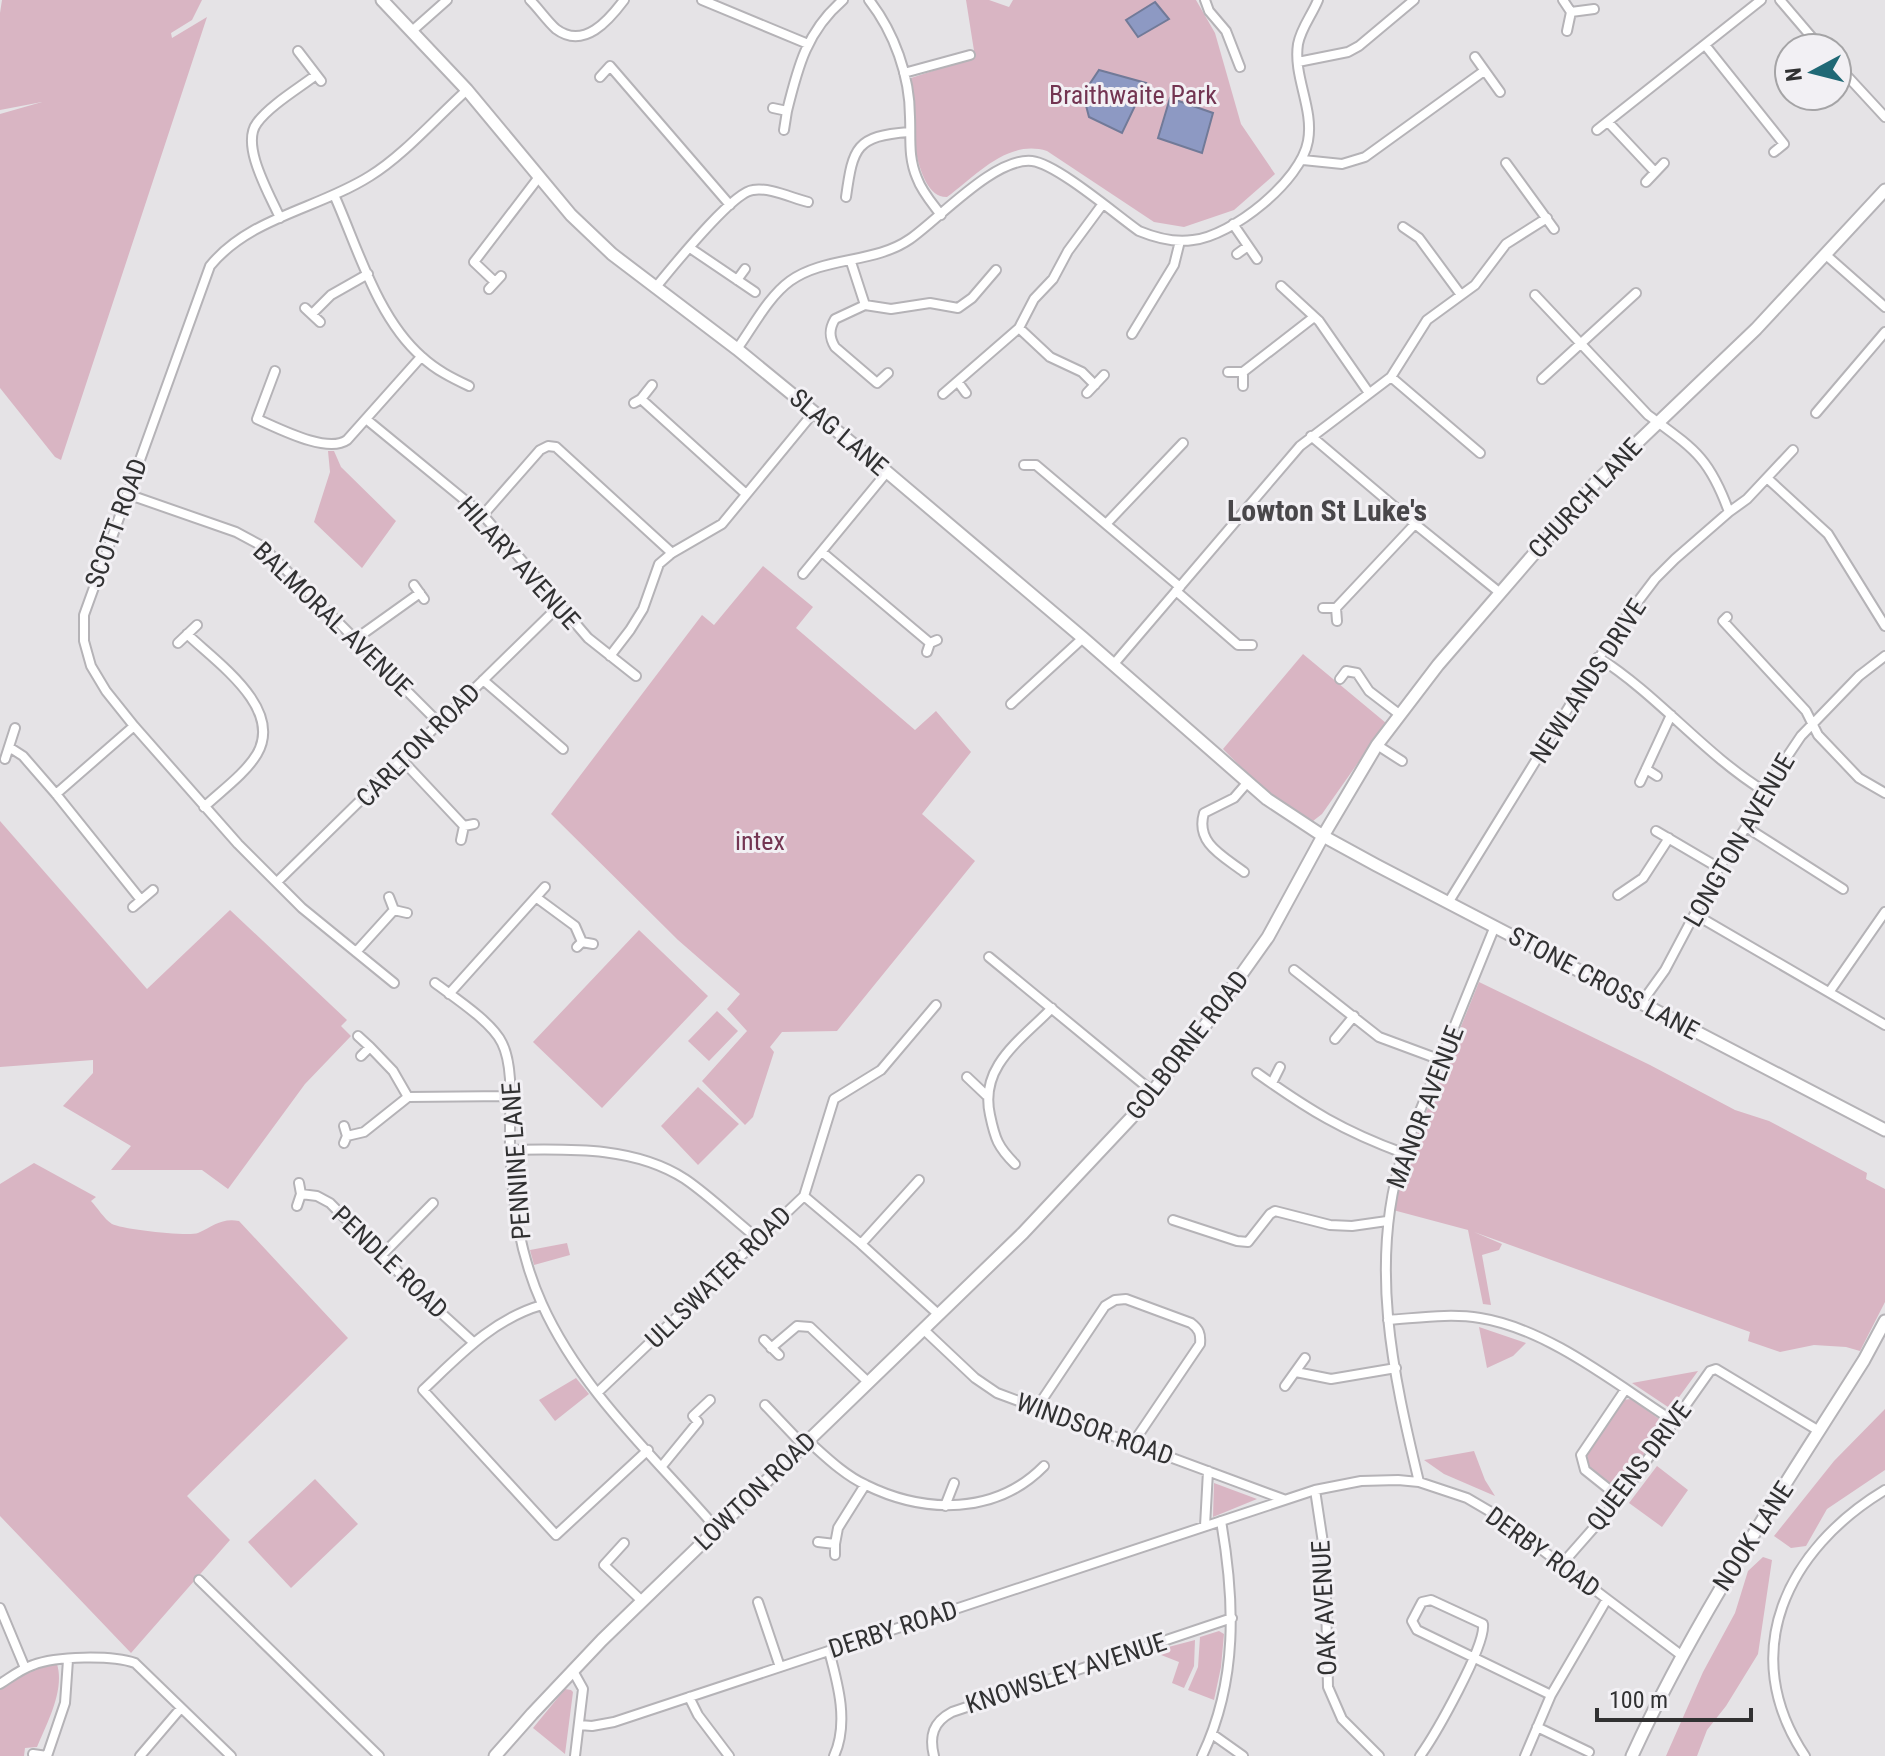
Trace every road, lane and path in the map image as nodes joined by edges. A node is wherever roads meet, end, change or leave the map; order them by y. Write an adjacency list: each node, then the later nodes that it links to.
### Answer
1 (382, 0): 16 (street, SLAG LANE)
2 (447, 0): 16 (street)
3 (530, 0): 4 (street)
4 (624, 0)
5 (702, 0): 19 (street)
6 (843, 0): 19 (street)
7 (869, 0): 27 (street)
8 (1205, 0): 25 (street)
9 (1318, 0): 24 (street)
10 (1413, 0): 24 (street)
11 (1563, 0): 15 (street)
12 (1761, 0): 20 (street)
13 (1780, 0): 18 (street)
14 (1594, 9): 15 (street)
15 (1571, 12): 17 (street)
16 (412, 31): 30 (street, SLAG LANE)
17 (1567, 31)
18 (1807, 32)
19 (808, 44): 33 (street)
20 (1705, 45): 35 (street); 39 (street)
21 (298, 51): 55 (street)
22 (970, 55): 27 (street)
23 (1475, 57): 26 (street)
24 (1298, 62): 40 (street)
25 (1240, 67)
26 (1484, 71): 31 (street); 40 (street)
27 (904, 73): 38 (street)
28 (600, 77): 51 (street)
29 (1853, 82): 34 (street)
30 (467, 90): 44 (street, SLAG LANE); 48 (street, SCOTT ROAD)
31 (1500, 92)
32 (773, 108): 33 (street)
33 (787, 111): 36 (street)
34 (1885, 117)
35 (1608, 122): 37 (street); 43 (street)
36 (784, 130)
37 (1597, 130)
38 (909, 132): 46 (street); 54 (street)
39 (1774, 152)
40 (1303, 160): 57 (street)
41 (1506, 163): 56 (street)
42 (1664, 163): 43 (street)
43 (1655, 172): 45 (street)
44 (539, 177): 72 (street); 75 (street, SLAG LANE)
45 (1646, 182)
46 (859, 189)
47 (1885, 190): 64 (street, CHURCH LANE)
48 (335, 197): 55 (street, SCOTT ROAD); 69 (street)
49 (795, 198): 50 (street); 51 (street); 53 (street)
50 (808, 202)
51 (730, 205): 62 (street)
52 (1102, 205): 54 (street); 60 (street); 84 (street)
53 (792, 211)
54 (941, 215): 66 (street)
55 (280, 218): 119 (street, SCOTT ROAD)
56 (1547, 218): 59 (street); 78 (street)
57 (1233, 224): 60 (street); 61 (street)
58 (1403, 227): 78 (street)
59 (1554, 229)
60 (1180, 241): 86 (street)
61 (1248, 246): 63 (street); 65 (street)
62 (690, 248): 71 (street); 75 (street)
63 (1237, 254)
64 (1826, 255): 81 (street); 109 (street, CHURCH LANE)
65 (1257, 259)
66 (851, 262): 80 (street); 88 (street)
67 (745, 269): 71 (street)
68 (996, 270): 73 (street)
69 (368, 274): 83 (street); 89 (street)
70 (974, 276): 73 (street)
71 (737, 280): 76 (street)
72 (495, 283)
73 (983, 284): 80 (street)
74 (1281, 286): 82 (street)
75 (655, 288): 88 (street, SLAG LANE)
76 (755, 292)
77 (1636, 293): 87 (street)
78 (1461, 295): 95 (street)
79 (1535, 295): 87 (street)
80 (865, 305): 93 (street)
81 (1885, 307)
82 (1314, 317): 92 (street); 104 (street)
83 (320, 322)
84 (1019, 328): 97 (street); 99 (street)
85 (1885, 332): 107 (street)
86 (1132, 334)
87 (1582, 345): 96 (street); 109 (street)
88 (737, 349): 106 (street, SLAG LANE)
89 (421, 357): 100 (street); 108 (street)
90 (275, 371): 108 (street)
91 (1228, 372): 92 (street)
92 (1243, 372): 101 (street)
93 (888, 373)
94 (1104, 375): 99 (street)
95 (1391, 377): 104 (street); 114 (street)
96 (1542, 379)
97 (958, 382): 102 (street); 105 (street)
98 (652, 385): 120 (street)
99 (1095, 385): 103 (street)
100 (469, 386)
101 (1243, 386)
102 (966, 393)
103 (1087, 393)
104 (1369, 393): 110 (street)
105 (943, 394)
106 (814, 412): 117 (street, SLAG LANE); 120 (street)
107 (1816, 413)
108 (366, 419): 122 (street, HILARY AVENUE)
109 (1658, 422): 121 (street); 130 (street, CHURCH LANE)
110 (1311, 436): 124 (street); 128 (street)
111 (1183, 443): 123 (street)
112 (1492, 450): 114 (street)
113 (1793, 450): 118 (street, NEWLANDS DRIVE)
114 (1480, 453): 115 (street)
115 (1481, 463)
116 (1024, 465): 123 (street)
117 (887, 472): 125 (street); 140 (street, SLAG LANE)
118 (1767, 478): 121 (street, NEWLANDS DRIVE); 137 (street)
119 (127, 494): 139 (street, BALMORAL AVENUE); 156 (street, SCOTT ROAD)
120 (746, 494): 126 (street)
121 (1729, 512): 146 (street, NEWLANDS DRIVE)
122 (483, 515): 126 (street); 131 (street, HILARY AVENUE)
123 (1106, 524): 128 (street)
124 (1415, 524): 130 (street); 133 (street)
125 (822, 552): 127 (street); 142 (street)
126 (672, 553): 144 (street)
127 (803, 574)
128 (1178, 589): 143 (street); 147 (street)
129 (419, 592): 139 (street)
130 (1499, 592): 152 (street, CHURCH LANE)
131 (559, 606): 144 (street, HILARY AVENUE); 150 (street, CARLTON ROAD)
132 (1323, 608): 133 (street)
133 (1336, 608): 134 (street)
134 (1337, 621)
135 (1723, 621): 155 (street)
136 (197, 625): 138 (street)
137 (1885, 626)
138 (187, 634): 141 (street); 171 (street)
139 (357, 638): 154 (street, BALMORAL AVENUE)
140 (1083, 638): 147 (street, SLAG LANE); 151 (street)
141 (178, 643)
142 (931, 645)
143 (1252, 645)
144 (610, 656): 149 (street, HILARY AVENUE)
145 (1885, 656): 155 (street, LONGTON AVENUE)
146 (1598, 657): 153 (street); 188 (street, NEWLANDS DRIVE)
147 (1113, 665): 167 (street, SLAG LANE)
148 (1340, 673): 152 (street)
149 (636, 676)
150 (483, 680): 154 (street, CARLTON ROAD); 160 (street)
151 (1011, 704)
152 (1399, 714): 158 (street, CHURCH LANE)
153 (1671, 715): 164 (street); 168 (street)
154 (440, 724): 162 (street, CARLTON ROAD)
155 (1813, 725): 168 (street, LONGTON AVENUE); 169 (street)
156 (134, 726): 170 (street); 171 (street, SCOTT ROAD)
157 (15, 728): 159 (street)
158 (1377, 745): 163 (street); 176 (street, CHURCH LANE)
159 (9, 747): 161 (street); 170 (street)
160 (563, 749)
161 (5, 759)
162 (403, 761): 173 (street); 181 (street, CARLTON ROAD)
163 (1402, 761)
164 (1646, 769): 165 (street); 166 (street)
165 (1657, 776)
166 (1640, 782)
167 (1247, 783): 176 (street, SLAG LANE); 180 (street)
168 (1764, 791): 174 (street, LONGTON AVENUE)
169 (1885, 793)
170 (56, 794): 184 (street)
171 (204, 807): 181 (street, SCOTT ROAD)
172 (474, 824): 173 (street)
173 (464, 826): 178 (street)
174 (1746, 827): 179 (street, LONGTON AVENUE); 183 (street)
175 (1656, 831): 177 (street)
176 (1323, 836): 188 (street, STONE CROSS LANE); 216 (street, GOLBORNE ROAD)
177 (1669, 838): 179 (street); 185 (street)
178 (461, 840)
179 (1719, 868): 192 (street, LONGTON AVENUE)
180 (1244, 872)
181 (277, 882): 195 (street, SCOTT ROAD)
182 (545, 887): 187 (street)
183 (1843, 889)
184 (153, 890)
185 (1618, 895)
186 (389, 897): 189 (street)
187 (537, 898): 194 (street); 201 (street)
188 (1448, 903): 193 (street, STONE CROSS LANE)
189 (394, 910): 191 (street); 195 (street)
190 (1885, 912): 200 (street)
191 (407, 913)
192 (1696, 915): 200 (street); 202 (street, LONGTON AVENUE)
193 (1495, 926): 202 (street, STONE CROSS LANE); 211 (street, MANOR AVENUE)
194 (593, 944)
195 (356, 952): 198 (street, SCOTT ROAD)
196 (989, 957): 204 (street)
197 (1294, 970): 205 (street)
198 (394, 983)
199 (435, 983): 201 (street, PENNINE LANE)
200 (1830, 991): 206 (street)
201 (449, 994): 218 (street, PENNINE LANE)
202 (1642, 1002): 220 (street, STONE CROSS LANE)
203 (936, 1005): 228 (street, ULLSWATER ROAD)
204 (1052, 1008): 216 (street); 217 (street)
205 (1354, 1016): 208 (street); 211 (street)
206 (1885, 1025)
207 (358, 1036): 209 (street)
208 (1335, 1039)
209 (370, 1047): 210 (street); 219 (street)
210 (361, 1056)
211 (1441, 1060): 223 (street, MANOR AVENUE)
212 (1280, 1067): 215 (street)
213 (1257, 1073): 215 (street)
214 (967, 1077): 217 (street)
215 (1272, 1083): 223 (street)
216 (1153, 1092): 233 (street, GOLBORNE ROAD)
217 (986, 1095): 224 (street)
218 (509, 1096): 219 (street); 222 (street, PENNINE LANE)
219 (408, 1097): 221 (street)
220 (1885, 1130)
221 (345, 1135)
222 (510, 1150): 234 (street); 237 (street, PENNINE LANE)
223 (1403, 1153): 232 (street, MANOR AVENUE)
224 (1015, 1164)
225 (919, 1180): 235 (street)
226 (299, 1183): 227 (street, PENDLE ROAD)
227 (301, 1194): 230 (street, PENDLE ROAD); 236 (street, PENDLE ROAD)
228 (804, 1196): 234 (street, ULLSWATER ROAD); 235 (street)
229 (433, 1203): 236 (street)
230 (297, 1206)
231 (1173, 1220): 232 (street)
232 (1387, 1221): 239 (street, MANOR AVENUE)
233 (1023, 1233): 238 (street, LOWTON ROAD)
234 (757, 1238): 252 (street, ULLSWATER ROAD)
235 (861, 1244): 238 (street)
236 (382, 1255): 243 (street, PENDLE ROAD)
237 (542, 1305): 243 (street); 252 (street, PENNINE LANE)
238 (938, 1314): 241 (street, LOWTON ROAD)
239 (1388, 1320): 247 (street, MANOR AVENUE); 251 (street)
240 (1885, 1321): 257 (street, NOOK LANE)
241 (923, 1329): 249 (street, LOWTON ROAD); 255 (street, WINDSOR ROAD)
242 (764, 1340): 244 (street)
243 (473, 1342): 260 (street)
244 (771, 1348): 245 (street); 249 (street)
245 (779, 1355)
246 (1305, 1358): 248 (street)
247 (1396, 1368): 248 (street); 264 (street, MANOR AVENUE)
248 (1296, 1372): 250 (street)
249 (868, 1382): 258 (street, LOWTON ROAD)
250 (1285, 1386)
251 (1625, 1390): 256 (street); 269 (street)
252 (597, 1393): 260 (street, PENNINE LANE)
253 (710, 1400): 261 (street)
254 (765, 1405): 258 (street)
255 (1036, 1409): 259 (street, WINDSOR ROAD); 259 (street)
256 (1675, 1422): 257 (street, QUEENS DRIVE); 269 (street, QUEENS DRIVE)
257 (1819, 1431): 287 (street, NOOK LANE)
258 (804, 1442): 266 (street); 274 (street, LOWTON ROAD)
259 (1133, 1443): 263 (street, WINDSOR ROAD)
260 (648, 1450): 261 (street, PENNINE LANE)
261 (662, 1466): 274 (street, PENNINE LANE)
262 (1044, 1466): 271 (street)
263 (1208, 1471): 270 (street, WINDSOR ROAD); 273 (street)
264 (1419, 1482): 267 (street, DERBY ROAD); 279 (street, DERBY ROAD)
265 (954, 1483): 271 (street)
266 (865, 1485): 271 (street); 277 (street)
267 (1315, 1490): 270 (street, DERBY ROAD); 313 (street, OAK AVENUE)
268 (1885, 1490): 317 (street)
269 (1620, 1498): 279 (street, QUEENS DRIVE)
270 (1284, 1500): 272 (street, DERBY ROAD)
271 (945, 1506)
272 (1221, 1521): 273 (street, DERBY ROAD); 285 (street)
273 (1205, 1526): 286 (street, DERBY ROAD)
274 (716, 1528): 282 (street, LOWTON ROAD)
275 (818, 1542): 277 (street)
276 (624, 1543): 282 (street)
277 (835, 1544): 278 (street)
278 (835, 1555)
279 (1562, 1564): 281 (street, DERBY ROAD)
280 (199, 1580): 305 (street)
281 (1607, 1599): 287 (street, DERBY ROAD); 294 (street)
282 (642, 1601): 292 (street, LOWTON ROAD)
283 (758, 1602): 290 (street)
284 (0, 1608): 291 (street)
285 (1232, 1618): 299 (street); 310 (street, KNOWSLEY AVENUE)
286 (829, 1651): 290 (street, DERBY ROAD); 309 (street)
287 (1681, 1655): 316 (street, NOOK LANE)
288 (1473, 1658): 288 (street); 294 (street); 314 (street)
289 (68, 1660): 291 (street); 296 (street); 302 (street)
290 (780, 1667): 295 (street, DERBY ROAD)
291 (25, 1668): 293 (street)
292 (573, 1671): 297 (street); 306 (street, LOWTON ROAD)
293 (0, 1684)
294 (1551, 1695): 298 (street)
295 (689, 1697): 297 (street, DERBY ROAD); 308 (street)
296 (181, 1708): 303 (street); 304 (street)
297 (579, 1725): 307 (street)
298 (1537, 1727): 300 (street); 315 (street)
299 (1212, 1734): 311 (street); 312 (street)
300 (1589, 1752)
301 (33, 1754): 302 (street)
302 (47, 1756)
303 (140, 1756)
304 (231, 1756)
305 (379, 1756)
306 (495, 1756)
307 (575, 1756)
308 (729, 1756)
309 (834, 1756)
310 (934, 1756)
311 (1202, 1756)
312 (1243, 1756)
313 (1379, 1756)
314 (1420, 1756)
315 (1525, 1756)
316 (1632, 1756)
317 (1805, 1756)

